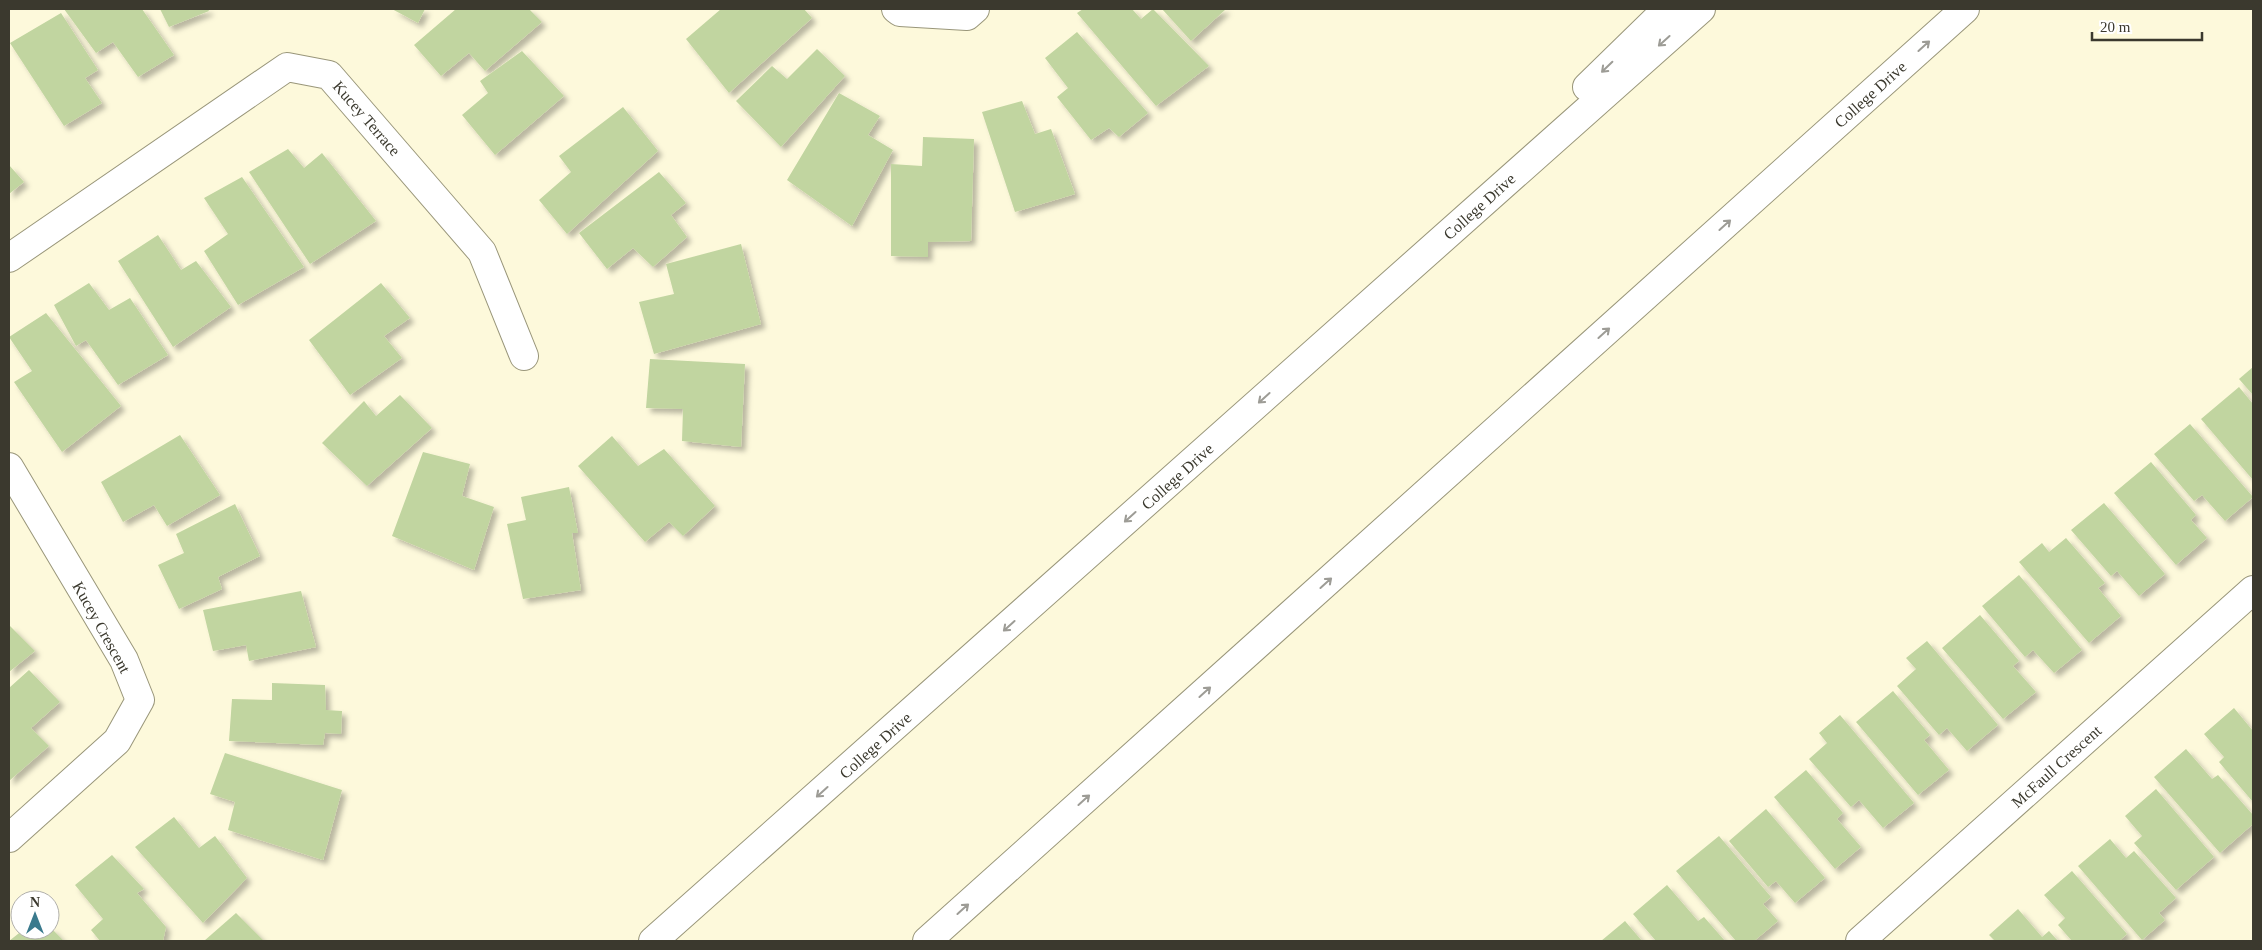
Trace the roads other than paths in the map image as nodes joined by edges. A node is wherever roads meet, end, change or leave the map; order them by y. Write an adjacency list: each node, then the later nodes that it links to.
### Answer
1 (896, 9): 2 (main road)
2 (975, 9)
3 (1667, 9): 8 (main road, one-way to 8)
4 (1701, 9): 8 (main road, College Drive, one-way to 8)
5 (1965, 9): 13 (main road, College Drive, one-way to 5)
6 (9, 258): 7 (main road, Kucey Terrace)
7 (524, 356)
8 (1301, 365): 12 (main road, College Drive, one-way to 12)
9 (9, 467): 11 (main road, Kucey Crescent)
10 (2253, 590): 14 (main road, McFaull Crescent)
11 (9, 838)
12 (653, 941)
13 (926, 941)
14 (1860, 941)

